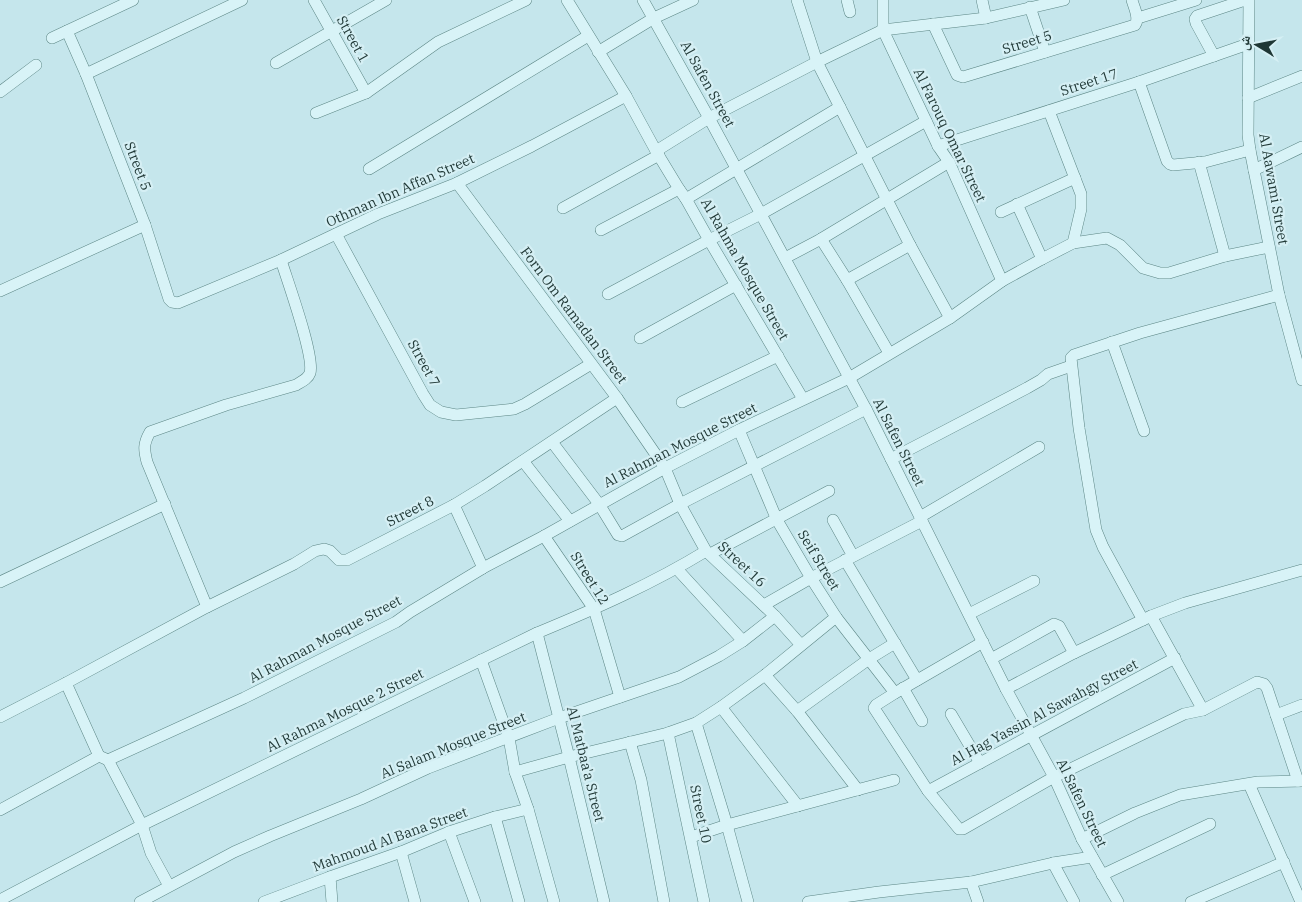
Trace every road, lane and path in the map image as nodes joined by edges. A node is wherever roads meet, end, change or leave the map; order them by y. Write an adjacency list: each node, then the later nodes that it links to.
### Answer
1 (133, 0): 26 (street)
2 (242, 0): 18 (street)
3 (314, 0): 27 (street, Street 1)
4 (386, 0): 27 (street)
5 (526, 0): 41 (street)
6 (567, 0): 28 (street, Al Rahma Mosque Street)
7 (643, 0): 21 (street, Al Safen Street)
8 (693, 0): 21 (street)
9 (797, 0): 34 (street)
10 (846, 0): 20 (street)
11 (883, 0): 25 (street, Al Farouq Omar Street)
12 (982, 0): 22 (street)
13 (1064, 0): 17 (street)
14 (1132, 0): 23 (street)
15 (1196, 0): 23 (street)
16 (1247, 0): 30 (street, Al Aawami Street); 33 (street)
17 (1044, 2): 19 (street)
18 (222, 5): 37 (street)
19 (1030, 7): 22 (street); 32 (street)
20 (850, 12)
21 (654, 18): 31 (street); 47 (street, Al Safen Street)
22 (986, 18): 24 (street)
23 (1138, 18): 32 (street, Street 5)
24 (933, 24): 25 (street); 32 (street, Street 5)
25 (883, 30): 34 (street); 48 (street, Al Farouq Omar Street)
26 (67, 31): 29 (street); 37 (street, Street 5)
27 (331, 32): 35 (street); 41 (street, Street 1)
28 (588, 36): 31 (street, Al Rahma Mosque Street); 56 (street)
29 (52, 38)
30 (1248, 44): 33 (street, Street 17); 43 (street, Al Aawami Street)
31 (598, 52): 42 (street, Al Rahma Mosque Street)
32 (1045, 52)
33 (1214, 56): 39 (street, Street 17)
34 (817, 62): 44 (street); 47 (street)
35 (276, 63)
36 (36, 64): 40 (street)
37 (86, 74): 68 (street, Street 5)
38 (1302, 76): 43 (street)
39 (1139, 82): 45 (street, Street 17); 55 (street)
40 (0, 92)
41 (366, 93): 46 (street)
42 (626, 96): 52 (street, Al Rahma Mosque Street); 60 (street, Othman Ibn Affan Street)
43 (1248, 98): 51 (street, Al Aawami Street)
44 (840, 107): 53 (street); 57 (street)
45 (1049, 111): 49 (street, Street 17); 59 (street)
46 (316, 112)
47 (709, 118): 52 (street); 57 (street, Al Safen Street)
48 (926, 120): 49 (street, Al Farouq Omar Street); 53 (street)
49 (938, 146): 54 (street, Al Farouq Omar Street)
50 (1302, 147): 58 (street)
51 (1250, 150): 55 (street); 58 (street, Al Aawami Street)
52 (658, 153): 61 (street, Al Rahma Mosque Street); 65 (street)
53 (864, 155): 63 (street); 67 (street)
54 (949, 162): 63 (street); 81 (street, Al Farouq Omar Street)
55 (1198, 162): 76 (street)
56 (369, 169)
57 (736, 169): 62 (street); 67 (street, Al Safen Street)
58 (1254, 170): 75 (street, Al Aawami Street)
59 (1075, 178): 64 (street); 73 (street)
60 (457, 183): 70 (street, Othman Ibn Affan Street); 92 (street, Forn Om Ramadan Street)
61 (679, 189): 62 (street, Al Rahma Mosque Street); 69 (street)
62 (686, 199): 72 (street, Al Rahma Mosque Street)
63 (886, 199): 71 (street); 74 (street)
64 (1017, 204): 66 (street); 78 (street)
65 (563, 208)
66 (1001, 212)
67 (761, 214): 72 (street); 77 (street, Al Safen Street)
68 (145, 225): 83 (street); 86 (street, Street 5)
69 (601, 230)
70 (336, 234): 79 (street, Othman Ibn Affan Street); 92 (street, Street 7)
71 (821, 239): 77 (street); 80 (street)
72 (709, 240): 82 (street, Al Rahma Mosque Street); 84 (street)
73 (1073, 243): 76 (street, Al Rahman Mosque Street); 78 (street, Al Rahman Mosque Street)
74 (910, 245): 80 (street); 87 (street)
75 (1269, 247): 76 (street, Al Rahman Mosque Street); 85 (street, Al Aawami Street)
76 (1226, 256)
77 (785, 258): 94 (street, Al Safen Street)
78 (1042, 259): 81 (street, Al Rahman Mosque Street)
79 (281, 260): 86 (street, Othman Ibn Affan Street); 109 (street)
80 (847, 280): 90 (street)
81 (1002, 282): 87 (street, Al Rahman Mosque Street)
82 (736, 286): 88 (street); 91 (street, Al Rahma Mosque Street)
83 (0, 291)
84 (608, 294)
85 (1278, 295): 89 (street); 95 (street, Al Aawami Street)
86 (183, 302)
87 (950, 318): 90 (street, Al Rahman Mosque Street)
88 (640, 338)
89 (1112, 342): 93 (street); 101 (street)
90 (889, 353): 94 (street, Al Rahman Mosque Street)
91 (778, 356): 97 (street, Al Rahma Mosque Street); 98 (street)
92 (591, 364): 96 (street, Forn Om Ramadan Street)
93 (1071, 366): 104 (street); 132 (street)
94 (849, 378): 97 (street, Al Rahman Mosque Street); 99 (street, Al Safen Street)
95 (1302, 380)
96 (617, 398): 102 (street, Street 8); 107 (street, Forn Om Ramadan Street)
97 (803, 399): 100 (street, Al Rahman Mosque Street)
98 (682, 402)
99 (866, 409): 104 (street, Al Safen Street); 106 (street)
100 (739, 430): 106 (street, Seif Street); 107 (street, Al Rahman Mosque Street)
101 (1144, 431)
102 (552, 442): 105 (street, Street 8); 110 (street)
103 (1039, 447): 113 (street)
104 (891, 459): 113 (street, Al Safen Street)
105 (524, 461): 112 (street, Street 8); 116 (street)
106 (754, 466): 111 (street); 114 (street, Seif Street)
107 (665, 468): 110 (street, Al Rahman Mosque Street); 111 (street, Street 16)
108 (830, 491): 114 (street)
109 (165, 504): 125 (street); 127 (street)
110 (598, 504): 111 (street); 116 (street, Al Rahman Mosque Street)
111 (680, 504): 118 (street, Street 16)
112 (454, 505): 120 (street); 127 (street, Street 8)
113 (921, 519): 119 (street); 129 (street, Al Safen Street)
114 (777, 520): 118 (street); 123 (street, Seif Street)
115 (833, 520): 119 (street)
116 (570, 521): 117 (street, Al Rahman Mosque Street)
117 (544, 536): 120 (street, Al Rahman Mosque Street); 128 (street, Street 12)
118 (708, 553): 121 (street, Al Rahma Mosque 2 Street); 126 (street, Street 16)
119 (849, 558): 123 (street); 136 (street)
120 (483, 568): 164 (street, Al Rahman Mosque Street)
121 (677, 569): 128 (street, Al Rahma Mosque 2 Street); 134 (street)
122 (1302, 570): 132 (street)
123 (811, 578): 126 (street); 131 (street, Seif Street)
124 (1034, 581): 129 (street)
125 (0, 582)
126 (764, 605): 130 (street, Street 16)
127 (207, 607): 145 (street, Street 8)
128 (594, 609): 133 (street, Al Rahma Mosque 2 Street); 148 (street, Street 12)
129 (969, 614): 135 (street, Al Safen Street)
130 (775, 616): 134 (street, Al Salam Mosque Street); 137 (street, Street 16)
131 (836, 617): 137 (street); 140 (street, Seif Street)
132 (1147, 618): 138 (street); 139 (street)
133 (537, 633): 142 (street, Al Rahma Mosque 2 Street); 156 (street, Al Matbaa'a Street)
134 (743, 641): 148 (street, Al Salam Mosque Street)
135 (983, 642): 141 (street, Al Safen Street); 144 (street)
136 (895, 643): 140 (street); 144 (street)
137 (800, 645): 143 (street)
138 (1074, 653): 141 (street); 146 (street)
139 (1175, 658): 151 (street); 160 (street, Al Hag Yassin Al Sawahgy Street)
140 (869, 659): 147 (street, Seif Street); 152 (street)
141 (991, 659): 146 (street, Al Safen Street)
142 (481, 660): 161 (street); 178 (street, Al Rahma Mosque 2 Street)
143 (765, 675): 150 (street); 152 (street)
144 (917, 680): 147 (street)
145 (66, 683): 155 (street, Street 8); 164 (street)
146 (1006, 689): 160 (street, Al Safen Street)
147 (899, 690): 157 (street, Seif Street); 172 (street)
148 (620, 697): 156 (street, Al Salam Mosque Street)
149 (1302, 705): 154 (street)
150 (721, 707): 158 (street); 173 (street)
151 (1203, 710): 154 (street); 167 (street)
152 (797, 711): 171 (street)
153 (951, 714): 165 (street)
154 (1276, 715): 169 (street)
155 (0, 717)
156 (559, 718): 161 (street, Al Salam Mosque Street); 163 (street, Al Matbaa'a Street)
157 (922, 721)
158 (696, 723): 159 (street); 179 (street)
159 (668, 733): 162 (street); 181 (street, Street 10)
160 (1032, 736): 165 (street, Al Hag Yassin Al Sawahgy Street); 167 (street, Al Safen Street)
161 (509, 738): 166 (street); 190 (street, Al Salam Mosque Street)
162 (630, 742): 163 (street); 201 (street)
163 (569, 757): 166 (street); 200 (street, Al Matbaa'a Street)
164 (104, 758): 175 (street, Al Rahman Mosque Street); 178 (street)
165 (980, 763): 172 (street, Al Hag Yassin Al Sawahgy Street)
166 (515, 772): 174 (street)
167 (1054, 777): 172 (street); 182 (street, Al Safen Street)
168 (894, 780): 171 (street)
169 (1300, 781): 170 (street)
170 (1249, 784): 182 (street); 185 (street)
171 (858, 790): 173 (street)
172 (928, 791)
173 (798, 806): 179 (street)
174 (528, 809): 176 (street, Mahmoud Al Bana Street); 199 (street)
175 (0, 810)
176 (495, 817): 180 (street, Mahmoud Al Bana Street); 198 (street)
177 (1210, 824): 187 (street)
178 (142, 825): 190 (street); 192 (street, Al Rahma Mosque 2 Street)
179 (727, 826): 181 (street); 203 (street)
180 (449, 832): 183 (street, Mahmoud Al Bana Street); 197 (street)
181 (691, 837): 202 (street, Street 10)
182 (1082, 840): 184 (street, Al Safen Street)
183 (400, 852): 188 (street, Mahmoud Al Bana Street); 196 (street)
184 (1092, 857): 186 (street); 187 (street, Al Safen Street)
185 (1284, 862): 208 (street); 209 (street)
186 (1052, 863): 189 (street); 206 (street)
187 (1102, 875): 207 (street, Al Safen Street)
188 (330, 877): 194 (street, Mahmoud Al Bana Street); 195 (street)
189 (970, 882): 191 (street); 205 (street)
190 (169, 886): 193 (street, Al Salam Mosque Street)
191 (881, 897): 204 (street)
192 (0, 900)
193 (140, 902)
194 (264, 902)
195 (332, 902)
196 (415, 902)
197 (475, 902)
198 (519, 902)
199 (554, 902)
200 (604, 902)
201 (664, 902)
202 (704, 902)
203 (748, 902)
204 (808, 902)
205 (978, 902)
206 (1074, 902)
207 (1118, 902)
208 (1191, 902)
209 (1301, 902)

